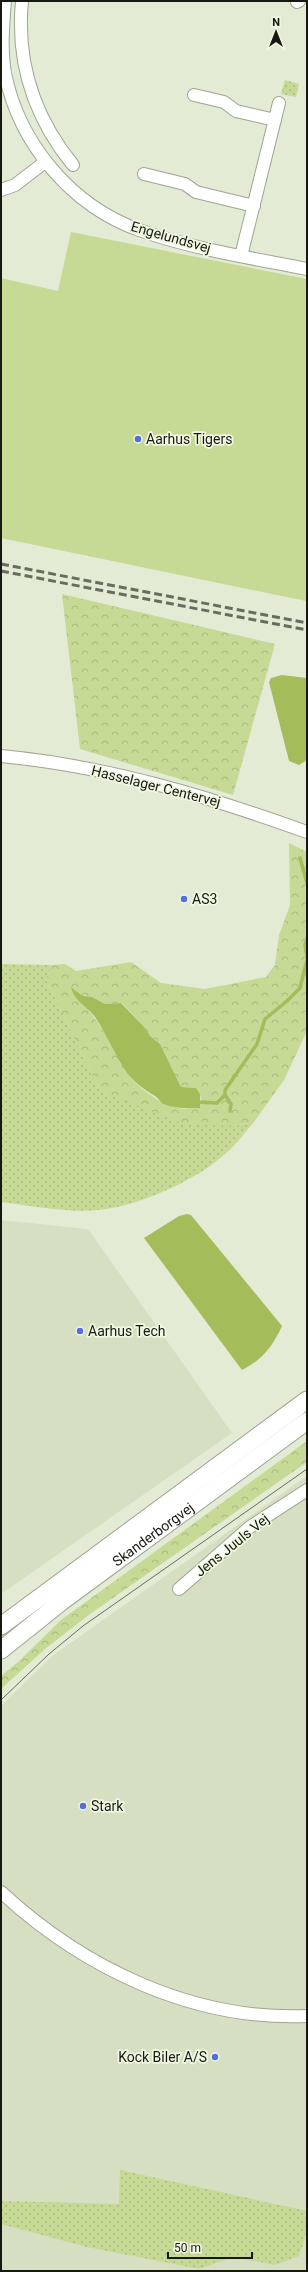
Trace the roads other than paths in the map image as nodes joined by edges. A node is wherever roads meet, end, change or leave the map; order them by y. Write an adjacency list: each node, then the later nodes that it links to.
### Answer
1 (5, 1): 4 (street, Engelundsvej)
2 (22, 1): 7 (street)
3 (194, 95): 6 (street)
4 (6, 98): 8 (street, Engelundsvej)
5 (279, 103): 6 (street)
6 (275, 120): 13 (street)
7 (51, 136): 8 (street); 10 (street)
8 (34, 146): 9 (street, Engelundsvej)
9 (45, 162): 12 (street); 14 (street, Engelundsvej)
10 (72, 165)
11 (144, 174): 13 (street)
12 (1, 190)
13 (254, 206): 14 (street)
14 (241, 256): 15 (street, Engelundsvej)
15 (307, 269)
16 (1, 756): 17 (street, Hasselager Centervej)
17 (307, 832)
18 (307, 1400): 22 (main road, Skanderborgvej)
19 (307, 1421): 23 (main road, Skanderborgvej)
20 (307, 1490): 21 (street, Jens Juuls Vej)
21 (179, 1589)
22 (1, 1626)
23 (1, 1650)
24 (1, 1892): 25 (street)
25 (307, 2016)

